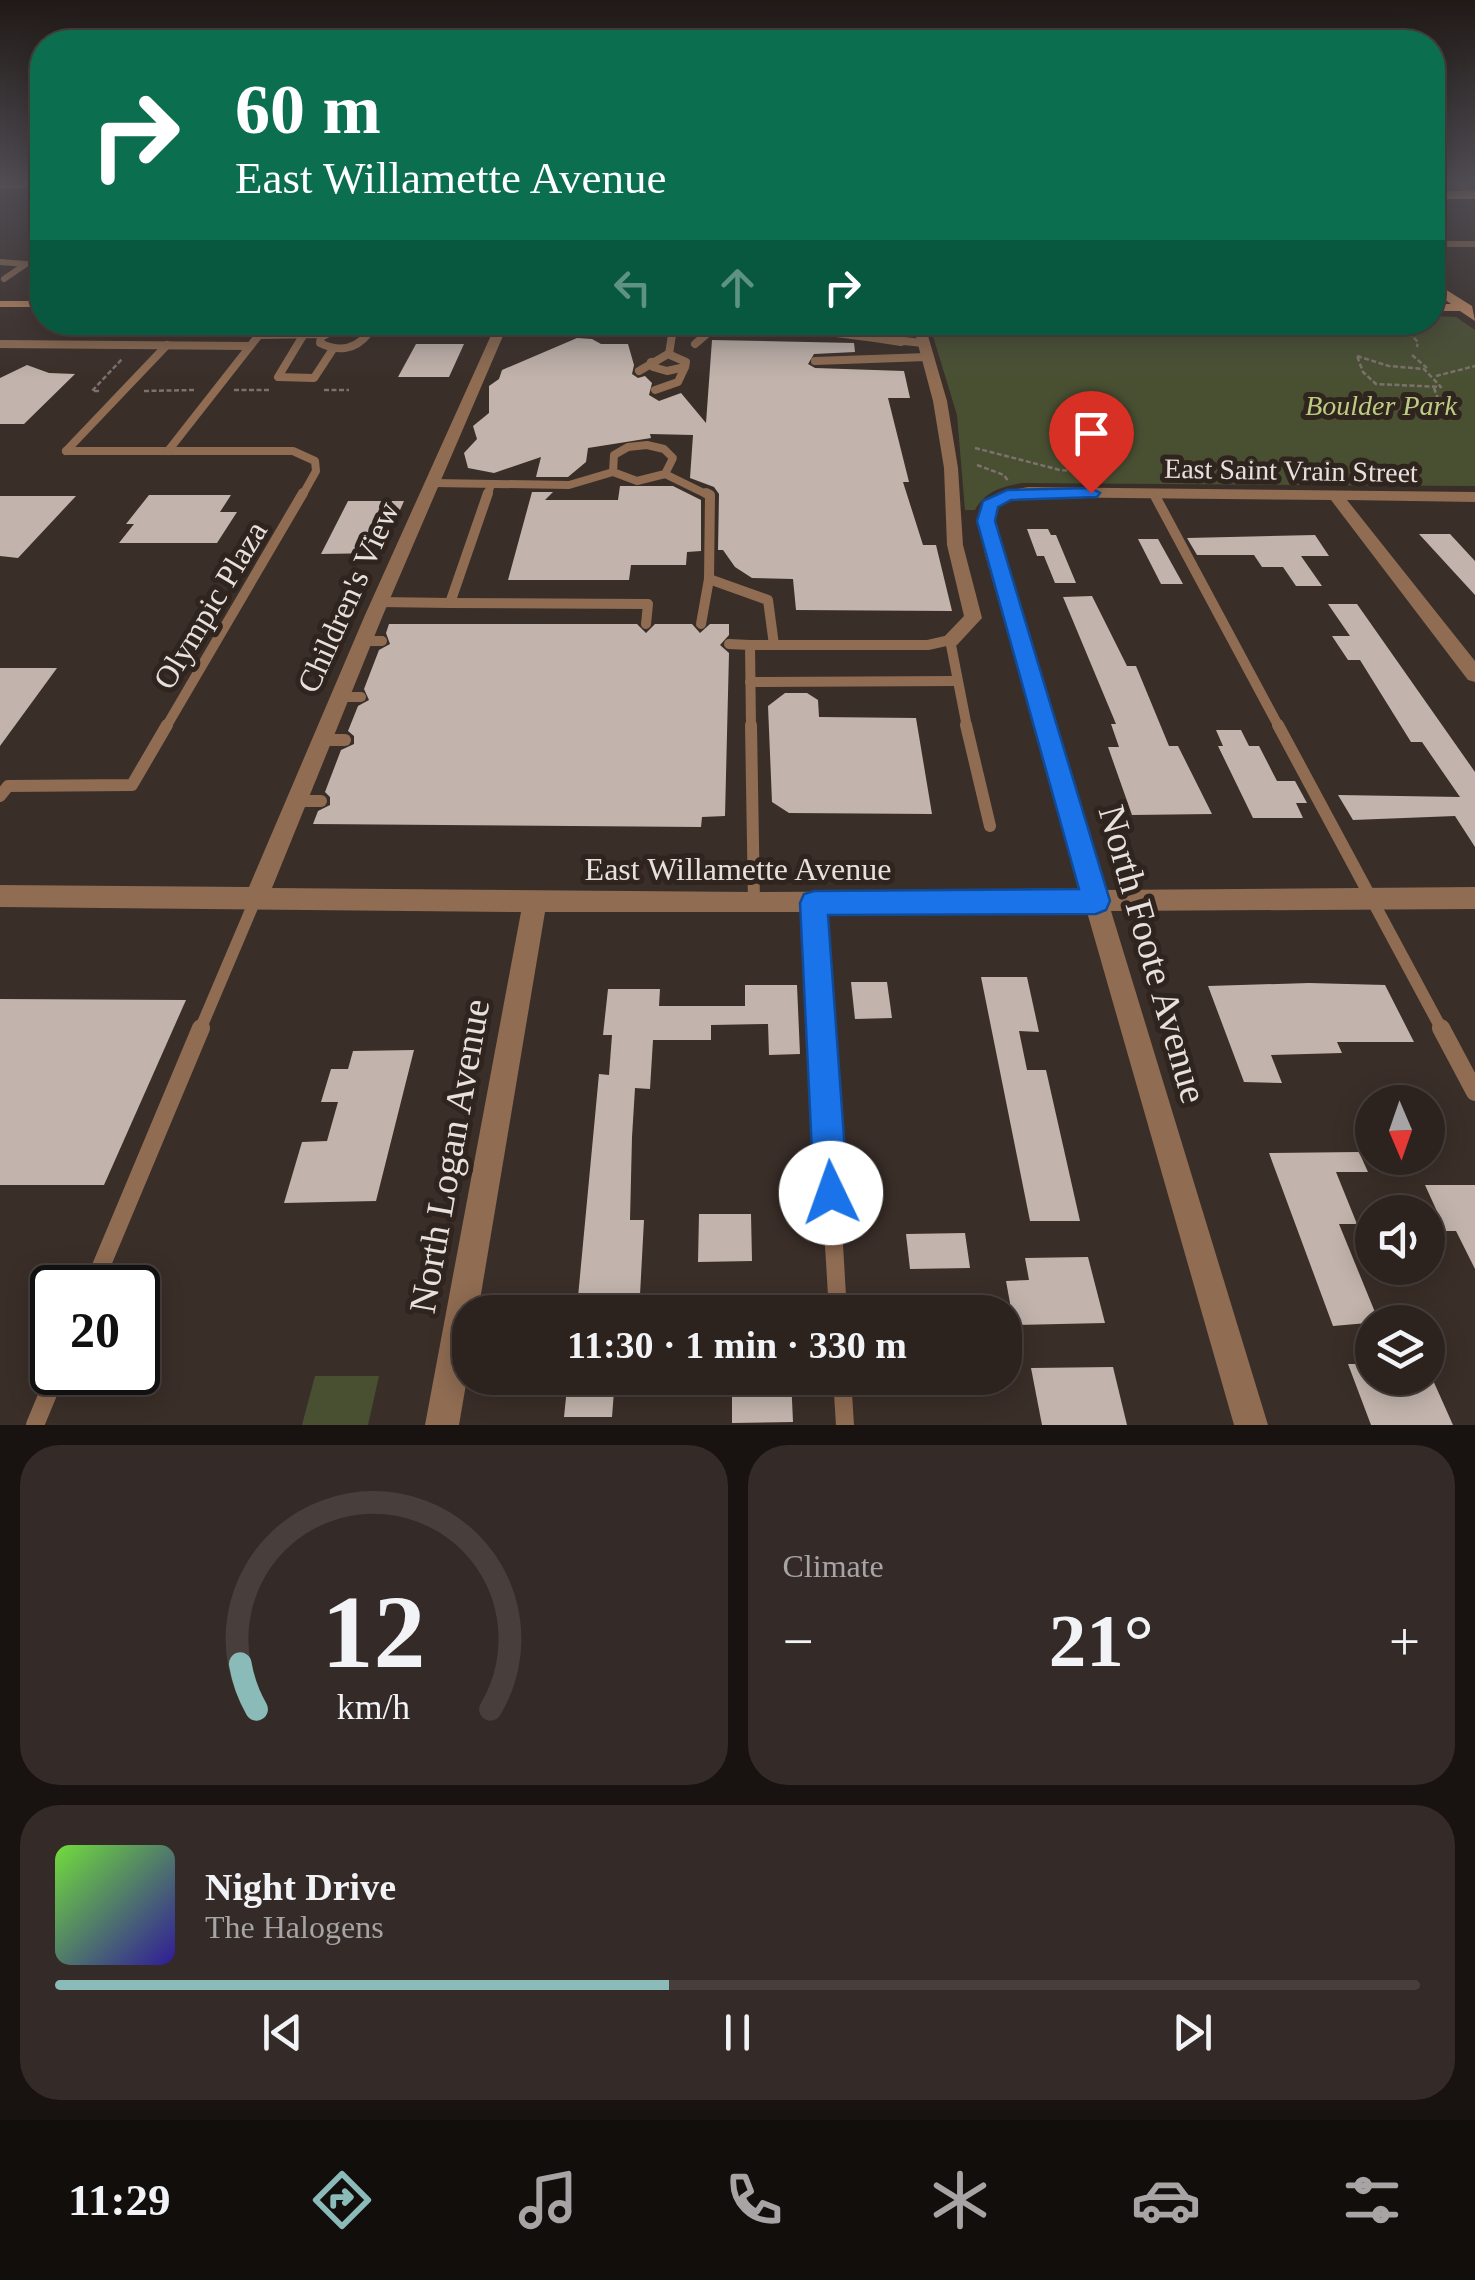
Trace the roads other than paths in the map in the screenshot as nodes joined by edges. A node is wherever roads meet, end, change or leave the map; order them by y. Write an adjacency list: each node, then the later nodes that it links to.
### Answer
1 (0, 262): 2 (lane)
2 (1, 280)
3 (1445, 292): 6 (main road)
4 (0, 304): 5 (main road)
5 (30, 304)
6 (1469, 308): 7 (main road)
7 (1475, 317)
8 (258, 335): 20 (lane)
9 (303, 335): 21 (lane)
10 (324, 335): 21 (lane)
11 (367, 335): 21 (lane)
12 (497, 335): 32 (street, Children's View)
13 (672, 335): 23 (lane)
14 (706, 335): 18 (lane)
15 (852, 335): 22 (lane)
16 (921, 335): 22 (street)
17 (0, 344): 19 (lane)
18 (695, 344)
19 (167, 345): 20 (lane); 29 (lane, Olympic Plaza)
20 (250, 346): 29 (lane)
21 (333, 349)
22 (925, 350): 24 (lane); 43 (street)
23 (669, 354): 25 (lane); 26 (lane)
24 (815, 361)
25 (651, 362): 26 (lane); 27 (lane)
26 (685, 366): 28 (lane)
27 (639, 371)
28 (655, 390)
29 (168, 452): 52 (lane, Olympic Plaza)
30 (613, 472): 31 (lane); 31 (lane); 33 (lane)
31 (664, 474): 38 (lane)
32 (434, 483): 33 (lane); 39 (street, Children's View)
33 (491, 485): 40 (lane)
34 (1154, 494): 35 (street, East Saint Vrain Street); 37 (street, East Saint Vrain Street); 58 (lane)
35 (1336, 496): 36 (street, East Saint Vrain Street); 49 (street)
36 (1475, 497)
37 (990, 504): 61 (street, North Foote Avenue)
38 (709, 579): 42 (lane); 48 (lane)
39 (380, 602): 40 (lane); 45 (street, Children's View)
40 (450, 603): 41 (lane)
41 (646, 624)
42 (701, 624)
43 (950, 640): 48 (lane); 50 (lane)
44 (382, 641): 45 (lane)
45 (362, 642): 53 (street, Children's View)
46 (729, 644): 47 (lane)
47 (750, 645): 48 (lane); 51 (lane)
48 (774, 645)
49 (1475, 675)
50 (956, 680): 51 (lane); 55 (lane)
51 (750, 682): 62 (lane)
52 (0, 796)
53 (296, 801): 54 (lane); 57 (street, Children's View)
54 (321, 801)
55 (990, 826)
56 (0, 896): 57 (street, East Willamette Avenue)
57 (256, 898): 60 (street, East Willamette Avenue); 65 (lane)
58 (1370, 898): 59 (street, East Willamette Avenue); 61 (street, East Willamette Avenue); 64 (lane)
59 (1475, 898)
60 (535, 901): 62 (street, East Willamette Avenue); 70 (street, North Logan Avenue)
61 (1096, 901): 63 (street, East Willamette Avenue); 72 (street, North Foote Avenue)
62 (754, 903): 63 (street, East Willamette Avenue)
63 (814, 903): 66 (lane)
64 (1475, 1092)
65 (102, 1265)
66 (837, 1295)
67 (47, 1395): 69 (lane)
68 (843, 1395): 71 (lane)
69 (34, 1425)
70 (442, 1425)
71 (845, 1425)
72 (1250, 1425)

